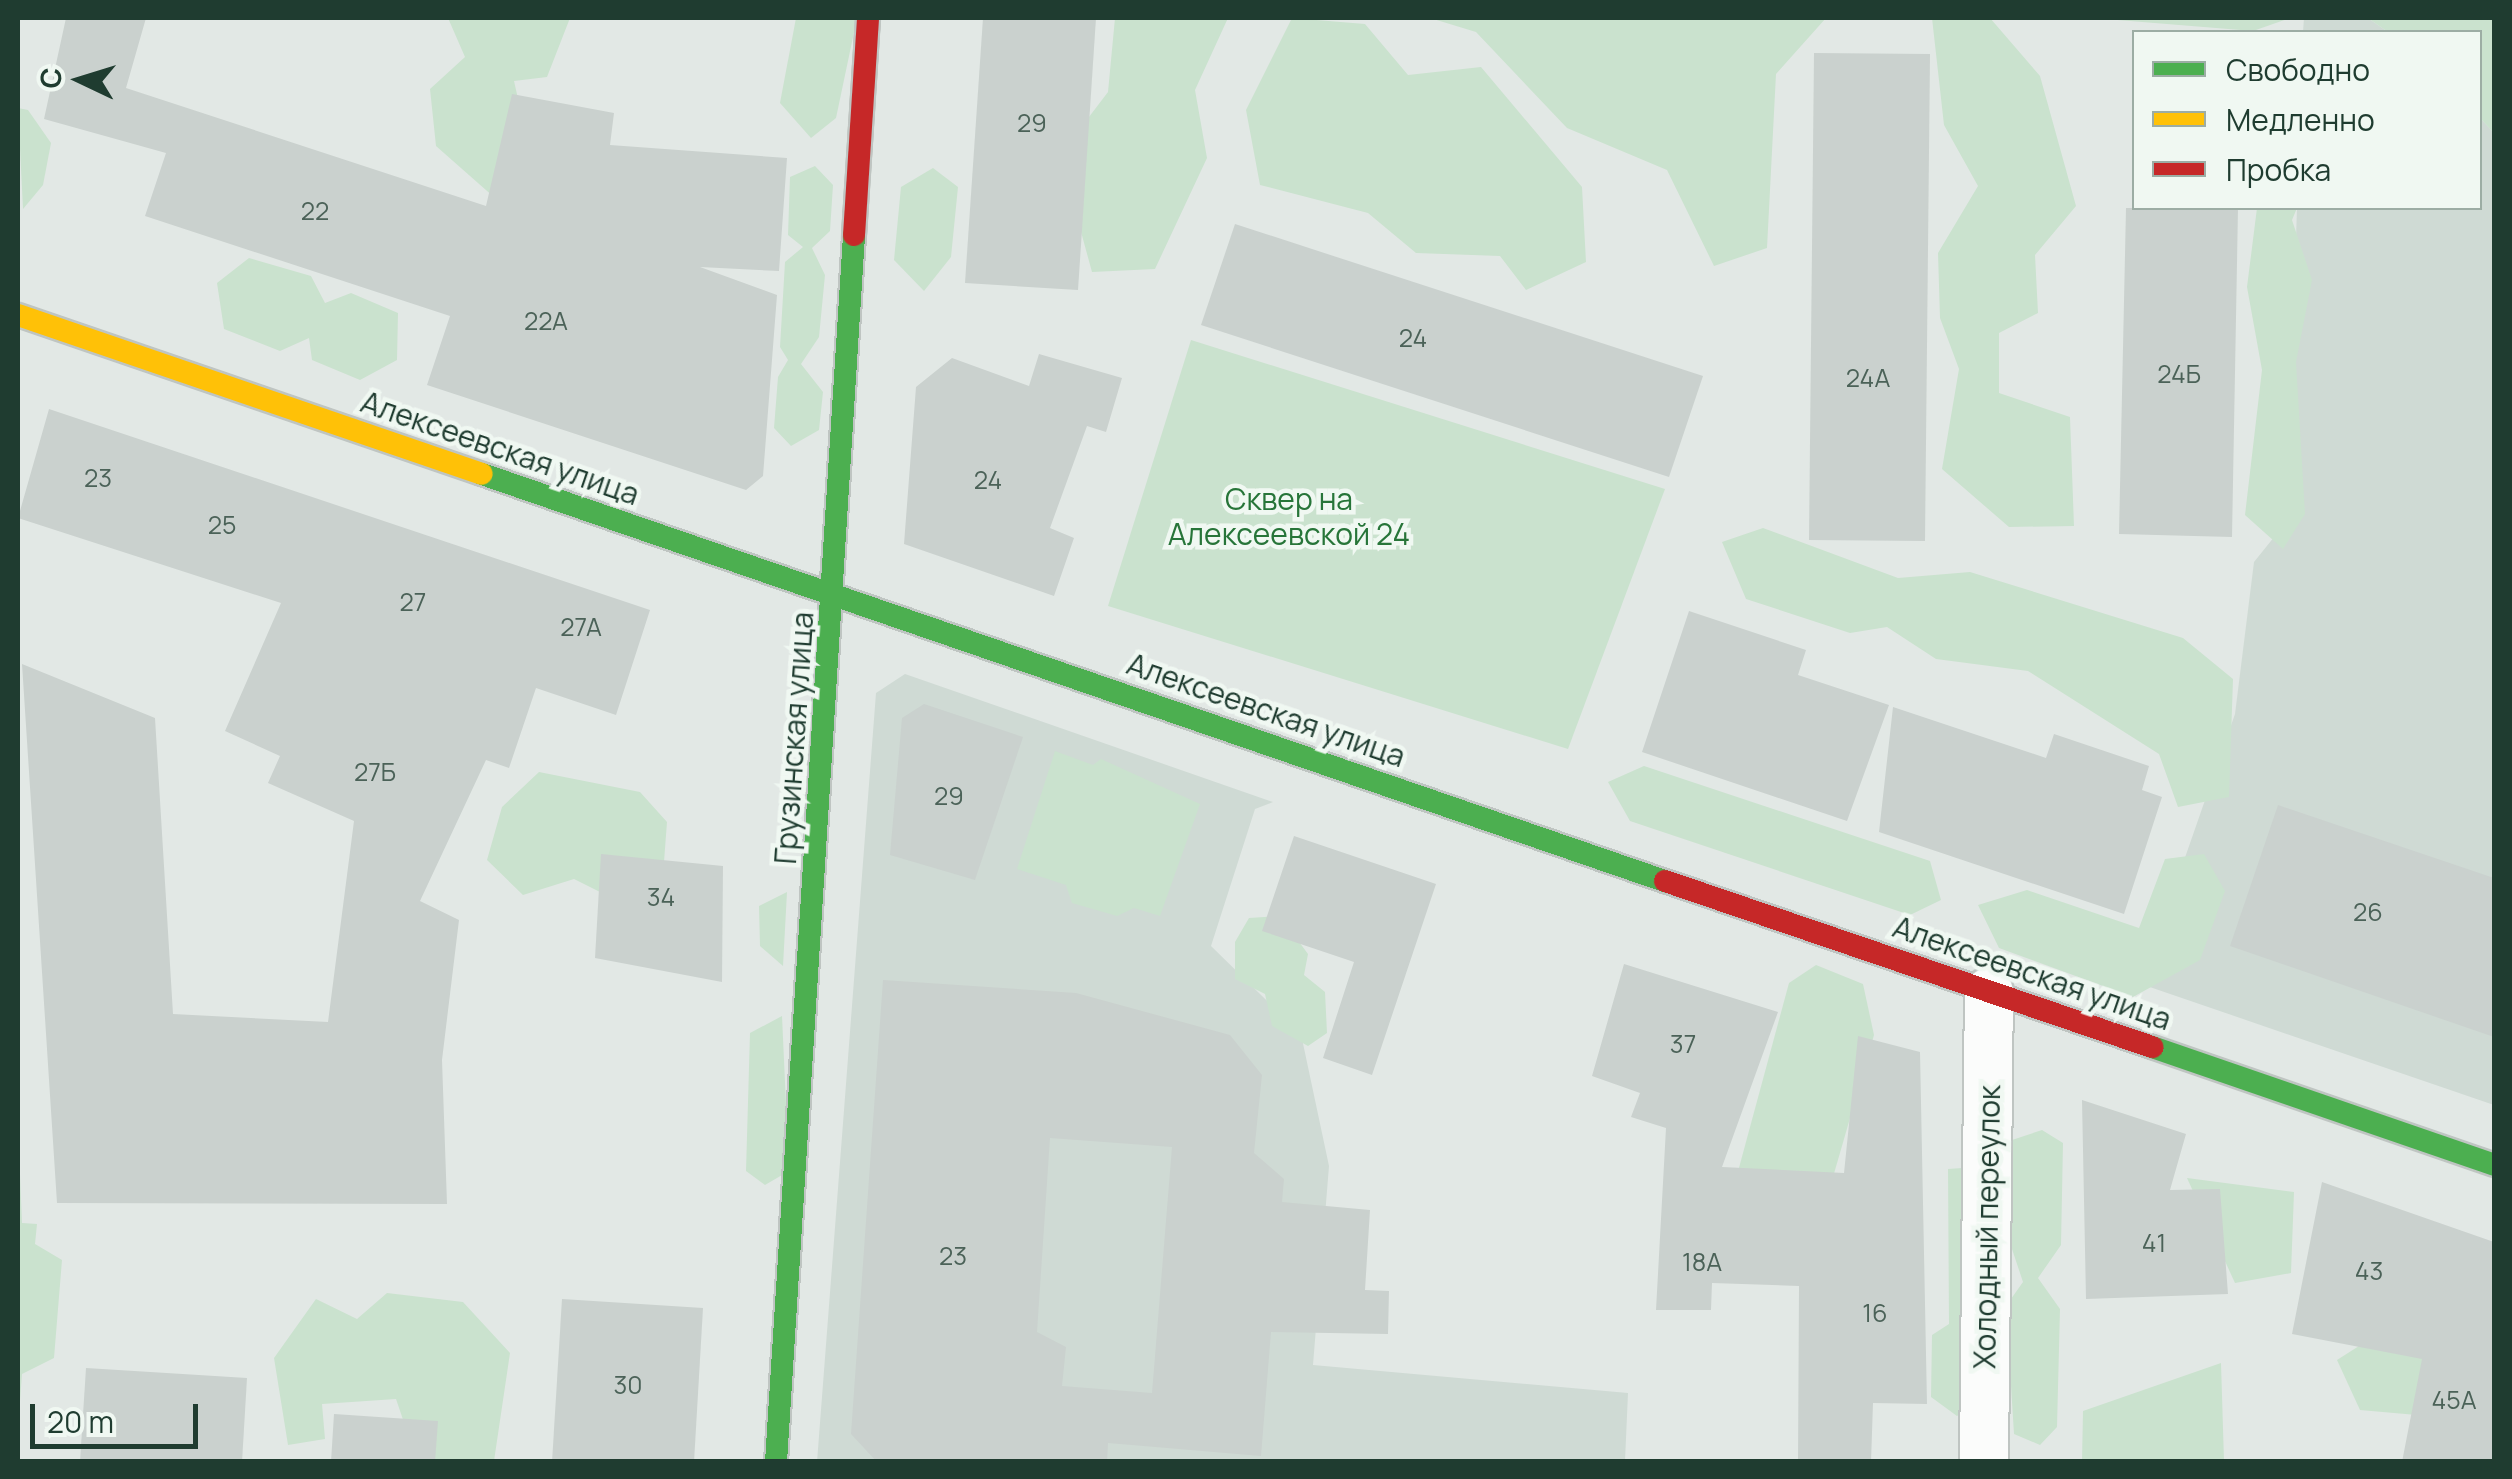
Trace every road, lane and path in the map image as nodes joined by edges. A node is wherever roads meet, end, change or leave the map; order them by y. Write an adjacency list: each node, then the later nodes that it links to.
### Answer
1 (868, 18): 3 (street, Грузинская улица)
2 (18, 315): 3 (street, Алексеевская улица)
3 (834, 593): 4 (street, Алексеевская улица); 6 (street, Грузинская улица)
4 (1989, 992): 5 (street, Алексеевская улица); 7 (street, Холодный переулок)
5 (2494, 1165)
6 (776, 1462)
7 (1984, 1462)

